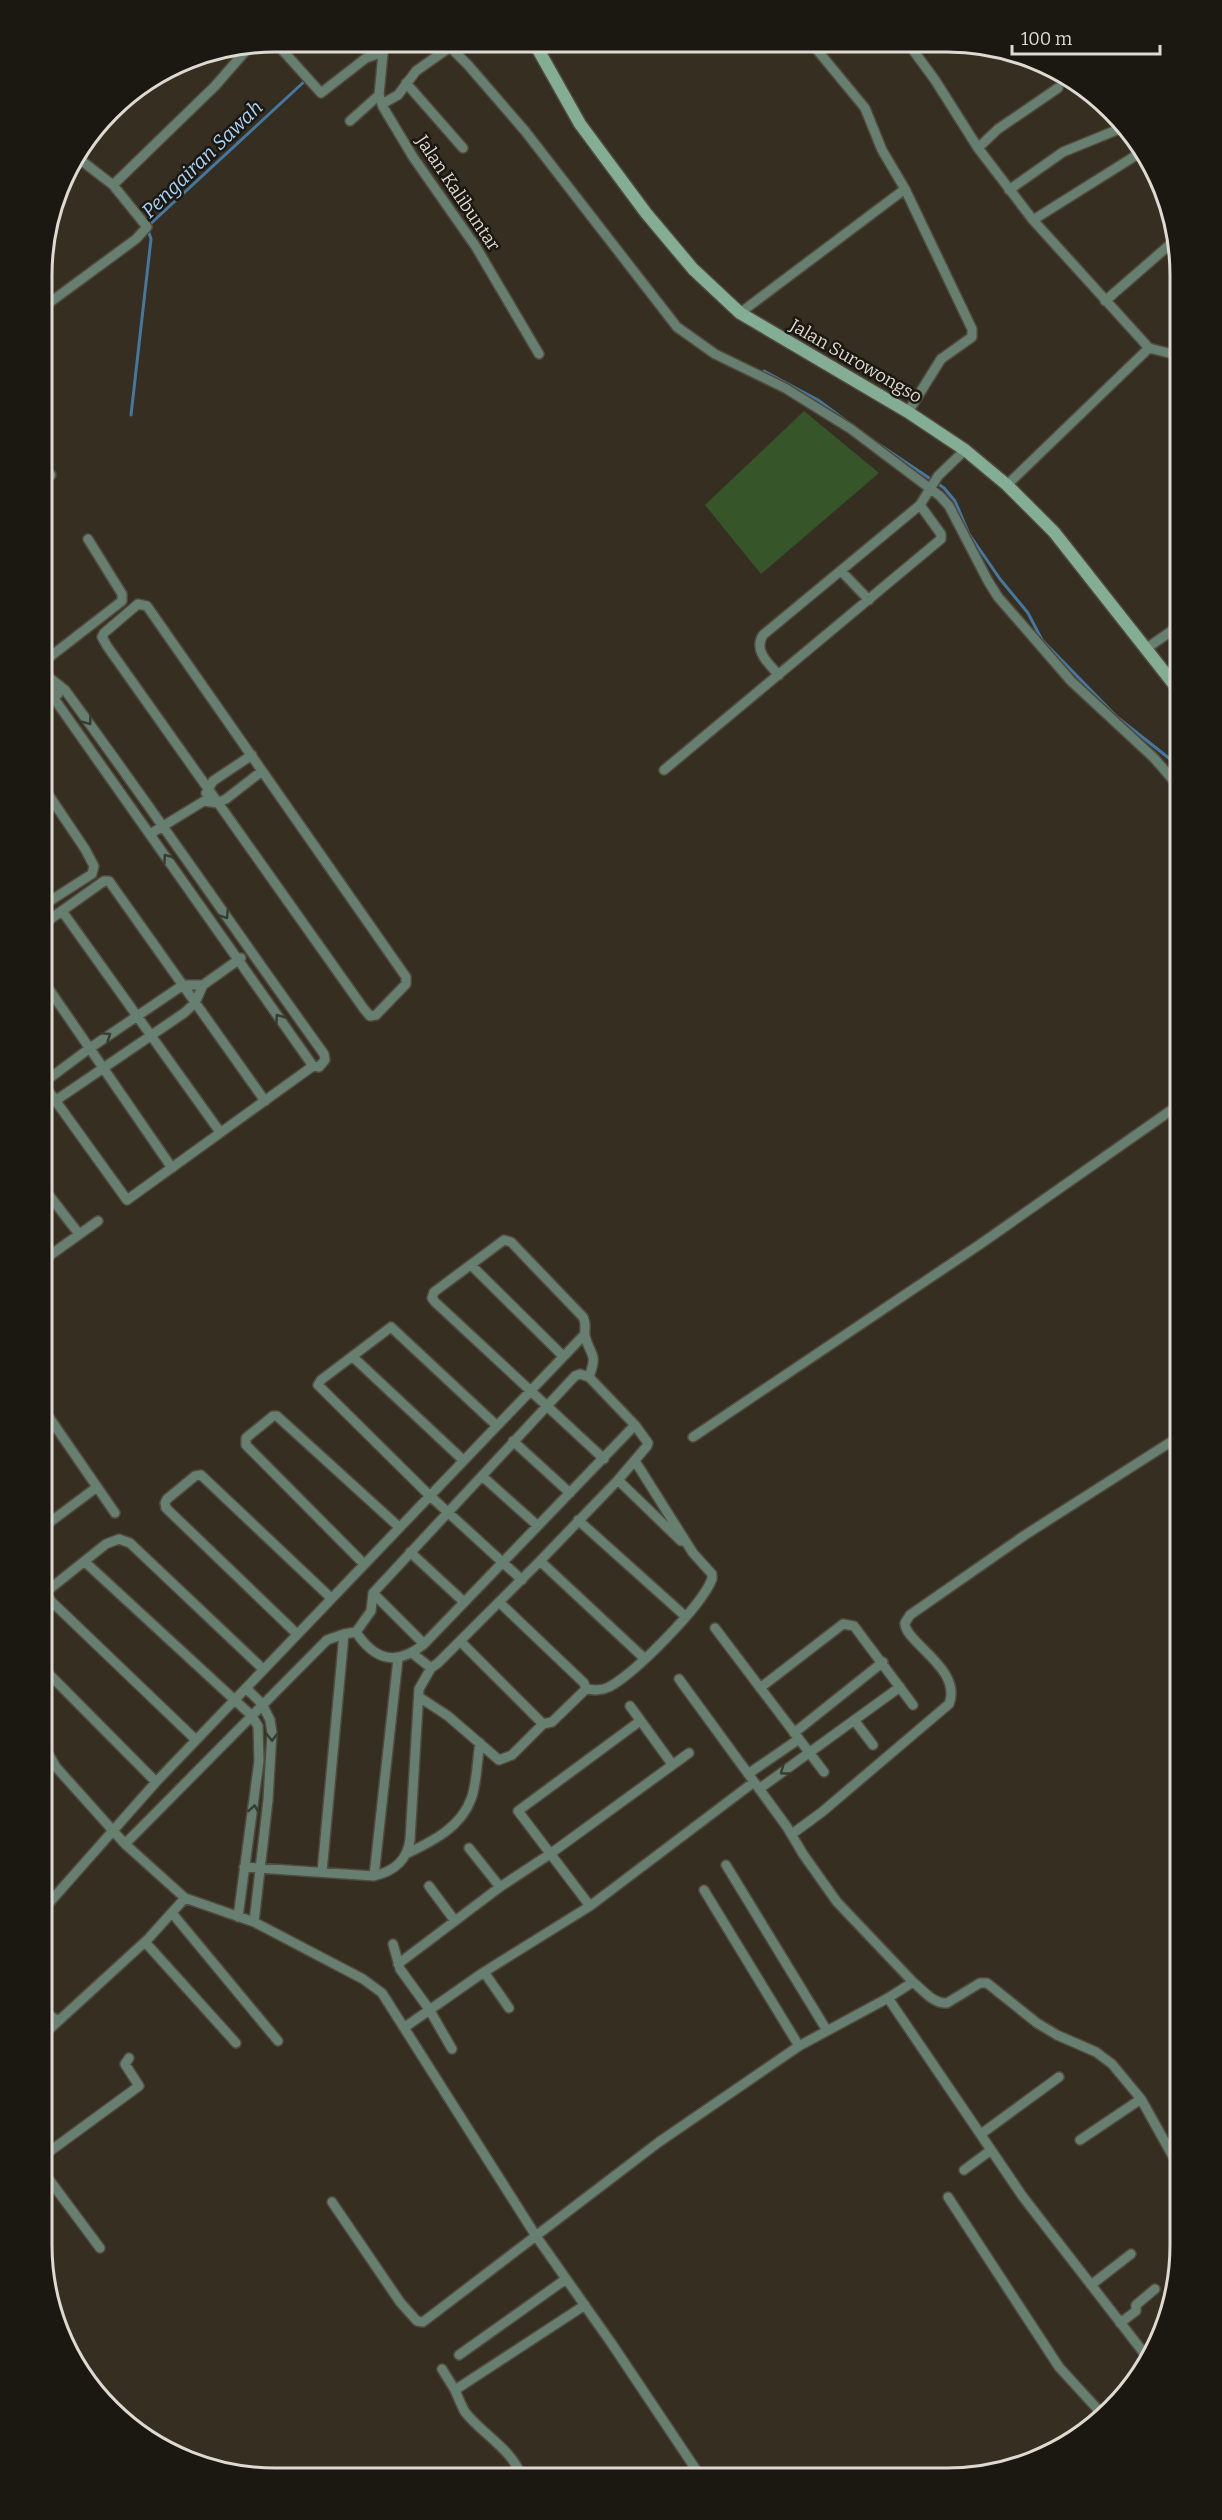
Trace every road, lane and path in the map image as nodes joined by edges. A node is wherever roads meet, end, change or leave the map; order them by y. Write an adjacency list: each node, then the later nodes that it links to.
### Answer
1 (285, 53): 2 (street)
2 (374, 53)
3 (384, 53): 12 (street)
4 (439, 53): 10 (street)
5 (451, 53): 33 (street)
6 (540, 53): 26 (street, Jalan Surowongso)
7 (820, 53): 20 (street)
8 (915, 53): 15 (street)
9 (242, 55): 19 (street)
10 (406, 84): 12 (street); 16 (street)
11 (1058, 88): 15 (street)
12 (383, 100): 13 (street); 29 (street, Jalan Kalibuntar)
13 (350, 121)
14 (1115, 130): 21 (street)
15 (978, 147): 21 (street)
16 (463, 148)
17 (1135, 157): 22 (street)
18 (83, 162): 19 (street)
19 (113, 185): 24 (street)
20 (905, 189): 26 (street); 30 (street)
21 (1009, 190): 22 (street)
22 (1033, 220): 25 (street)
23 (1168, 247): 25 (street)
24 (52, 301)
25 (1105, 301): 27 (street)
26 (740, 313): 30 (street, Jalan Surowongso)
27 (1149, 348): 28 (street); 32 (street)
28 (1170, 353)
29 (539, 354)
30 (908, 412): 31 (street, Jalan Surowongso)
31 (965, 450): 32 (street, Jalan Surowongso); 33 (street)
32 (1007, 485): 39 (street, Jalan Surowongso)
33 (930, 486): 34 (street); 50 (street)
34 (920, 505): 36 (street); 37 (street)
35 (88, 539): 40 (street)
36 (842, 572): 37 (street); 41 (street)
37 (869, 600): 41 (street)
38 (1170, 633): 39 (street)
39 (1147, 648): 42 (street, Jalan Surowongso)
40 (52, 657)
41 (778, 675): 48 (street)
42 (1170, 679)
43 (52, 680): 44 (street)
44 (65, 690): 46 (street); 55 (street, one-way to 55)
45 (52, 691): 46 (street)
46 (53, 697): 56 (street)
47 (252, 755): 49 (street); 51 (street); 51 (street)
48 (664, 770)
49 (262, 771): 54 (street); 54 (street)
50 (1170, 776)
51 (207, 789): 53 (street); 54 (street)
52 (52, 800): 57 (street)
53 (204, 801): 54 (street); 55 (street)
54 (217, 803)
55 (164, 825): 56 (street); 60 (street, one-way to 60)
56 (150, 834): 61 (street, one-way to 56)
57 (52, 900)
58 (62, 911): 59 (street); 62 (street); 66 (street)
59 (52, 918)
60 (250, 952): 61 (street); 69 (street)
61 (237, 960): 63 (street); 69 (street, one-way to 61)
62 (183, 985): 63 (street); 65 (street); 66 (street)
63 (204, 985): 65 (street)
64 (52, 993): 68 (street)
65 (195, 1003): 67 (street); 74 (street)
66 (136, 1016): 67 (street); 68 (street, one-way to 66)
67 (150, 1036): 70 (street); 76 (street)
68 (90, 1048): 70 (street); 71 (street)
69 (313, 1066): 74 (street)
70 (103, 1068): 73 (street); 77 (street)
71 (52, 1076)
72 (52, 1096): 73 (street)
73 (55, 1101): 77 (street)
74 (265, 1101): 76 (street)
75 (1170, 1111): 92 (street)
76 (220, 1132): 77 (street)
77 (172, 1168)
78 (52, 1203): 80 (street)
79 (98, 1221): 80 (street)
80 (79, 1234): 81 (street)
81 (52, 1254)
82 (471, 1265): 83 (street); 84 (street); 87 (street)
83 (585, 1334): 84 (street); 86 (street)
84 (563, 1356): 87 (street)
85 (353, 1357): 90 (street); 96 (street); 102 (street)
86 (589, 1377): 88 (street); 91 (street)
87 (529, 1391): 88 (street); 90 (street)
88 (546, 1406): 93 (street); 95 (street)
89 (52, 1421): 100 (street)
90 (496, 1425): 96 (street)
91 (635, 1425): 95 (street); 97 (street)
92 (693, 1437)
93 (513, 1441): 98 (street); 101 (street)
94 (1170, 1442): 162 (street)
95 (604, 1459): 101 (street)
96 (463, 1460): 102 (street)
97 (634, 1461): 99 (street); 110 (street)
98 (482, 1476): 103 (street); 107 (street)
99 (618, 1480): 106 (street); 110 (street)
100 (98, 1487): 104 (street); 105 (street)
101 (570, 1493): 107 (street)
102 (429, 1495): 103 (street); 108 (street)
103 (448, 1512): 109 (street); 113 (street)
104 (115, 1513)
105 (52, 1520)
106 (579, 1520): 111 (street); 122 (street)
107 (538, 1526): 113 (street)
108 (399, 1527): 114 (street); 114 (street)
109 (410, 1552): 117 (street); 120 (street)
110 (693, 1553): 122 (street)
111 (540, 1561): 115 (street); 131 (street)
112 (85, 1562): 116 (street); 134 (street); 142 (street)
113 (503, 1562): 115 (street); 120 (street)
114 (364, 1564): 118 (street)
115 (522, 1580): 121 (street)
116 (52, 1587)
117 (373, 1593): 124 (street); 128 (street)
118 (331, 1598): 125 (street); 125 (street)
119 (52, 1602): 151 (street)
120 (464, 1602): 128 (street)
121 (499, 1602): 127 (street); 140 (street)
122 (686, 1616): 131 (street)
123 (715, 1628): 139 (street)
124 (356, 1632): 126 (street); 130 (street)
125 (297, 1634): 134 (street)
126 (344, 1634): 143 (street); 170 (street)
127 (461, 1641): 133 (street); 149 (street)
128 (424, 1644): 129 (street)
129 (412, 1653): 130 (street); 133 (street)
130 (398, 1659): 171 (street)
131 (645, 1659): 140 (street)
132 (883, 1662): 137 (street); 139 (street); 150 (street)
133 (430, 1668): 141 (street)
134 (263, 1669): 138 (street)
135 (52, 1676): 159 (street)
136 (679, 1679): 160 (street)
137 (900, 1686): 144 (street); 148 (street)
138 (246, 1688): 142 (street); 143 (street)
139 (760, 1688): 150 (street)
140 (586, 1689): 149 (street)
141 (419, 1697): 152 (street); 165 (street)
142 (234, 1700): 146 (street); 151 (street)
143 (262, 1704): 146 (street); 169 (street, one-way to 169)
144 (913, 1705)
145 (630, 1706): 147 (street)
146 (251, 1715): 163 (street); 168 (street, one-way to 146)
147 (640, 1720): 157 (street); 166 (street)
148 (854, 1720): 153 (street); 154 (street)
149 (543, 1724): 152 (street)
150 (797, 1736): 154 (street); 160 (street)
151 (196, 1740): 159 (street)
152 (480, 1743): 165 (street)
153 (873, 1745)
154 (809, 1752): 158 (street); 160 (street, one-way to 160)
155 (689, 1753): 157 (street)
156 (52, 1760): 161 (street)
157 (672, 1764): 166 (street)
158 (824, 1772)
159 (156, 1782): 161 (street)
160 (754, 1782): 162 (street); 177 (street)
161 (113, 1831): 163 (street); 176 (street)
162 (792, 1834): 186 (street)
163 (125, 1844): 175 (street)
164 (470, 1848): 173 (street)
165 (408, 1853): 171 (street)
166 (550, 1854): 173 (street); 177 (street)
167 (726, 1865): 194 (street)
168 (244, 1867): 169 (street); 179 (street)
169 (260, 1869): 170 (street); 181 (street)
170 (322, 1872): 171 (street)
171 (374, 1876)
172 (429, 1886): 180 (street)
173 (500, 1887): 180 (street)
174 (704, 1890): 197 (street)
175 (185, 1898): 178 (street); 179 (street)
176 (52, 1900)
177 (590, 1906): 185 (street)
178 (172, 1913): 182 (street); 195 (street)
179 (238, 1917): 181 (street)
180 (455, 1921): 184 (street)
181 (254, 1922): 193 (street)
182 (145, 1941): 191 (street); 196 (street)
183 (393, 1944): 184 (street)
184 (398, 1964): 189 (street)
185 (484, 1972): 188 (street); 189 (street)
186 (913, 1982): 187 (street); 201 (street)
187 (888, 1998): 194 (street); 202 (street)
188 (509, 2008)
189 (429, 2009): 193 (street); 198 (street)
190 (52, 2017): 191 (street)
191 (58, 2021): 192 (street)
192 (52, 2027)
193 (405, 2027): 211 (street)
194 (826, 2030): 197 (street)
195 (278, 2041)
196 (236, 2043)
197 (799, 2046): 211 (street)
198 (452, 2049)
199 (129, 2058): 204 (street)
200 (1059, 2077): 202 (street)
201 (1141, 2099): 203 (street); 206 (street)
202 (981, 2134): 205 (street)
203 (1080, 2140)
204 (52, 2150)
205 (992, 2150): 207 (street); 215 (street)
206 (1170, 2151)
207 (964, 2170)
208 (52, 2187): 212 (street)
209 (948, 2197): 223 (street)
210 (333, 2202): 211 (street)
211 (536, 2236): 214 (street)
212 (100, 2248)
213 (1131, 2254): 215 (street)
214 (566, 2279): 217 (street); 220 (street)
215 (1091, 2285): 218 (street)
216 (1155, 2289): 218 (street)
217 (585, 2305): 222 (street); 225 (street)
218 (1120, 2323): 219 (street)
219 (1142, 2351)
220 (459, 2355)
221 (442, 2369): 222 (street)
222 (455, 2390): 224 (street)
223 (1097, 2408)
224 (519, 2468)
225 (695, 2468)

